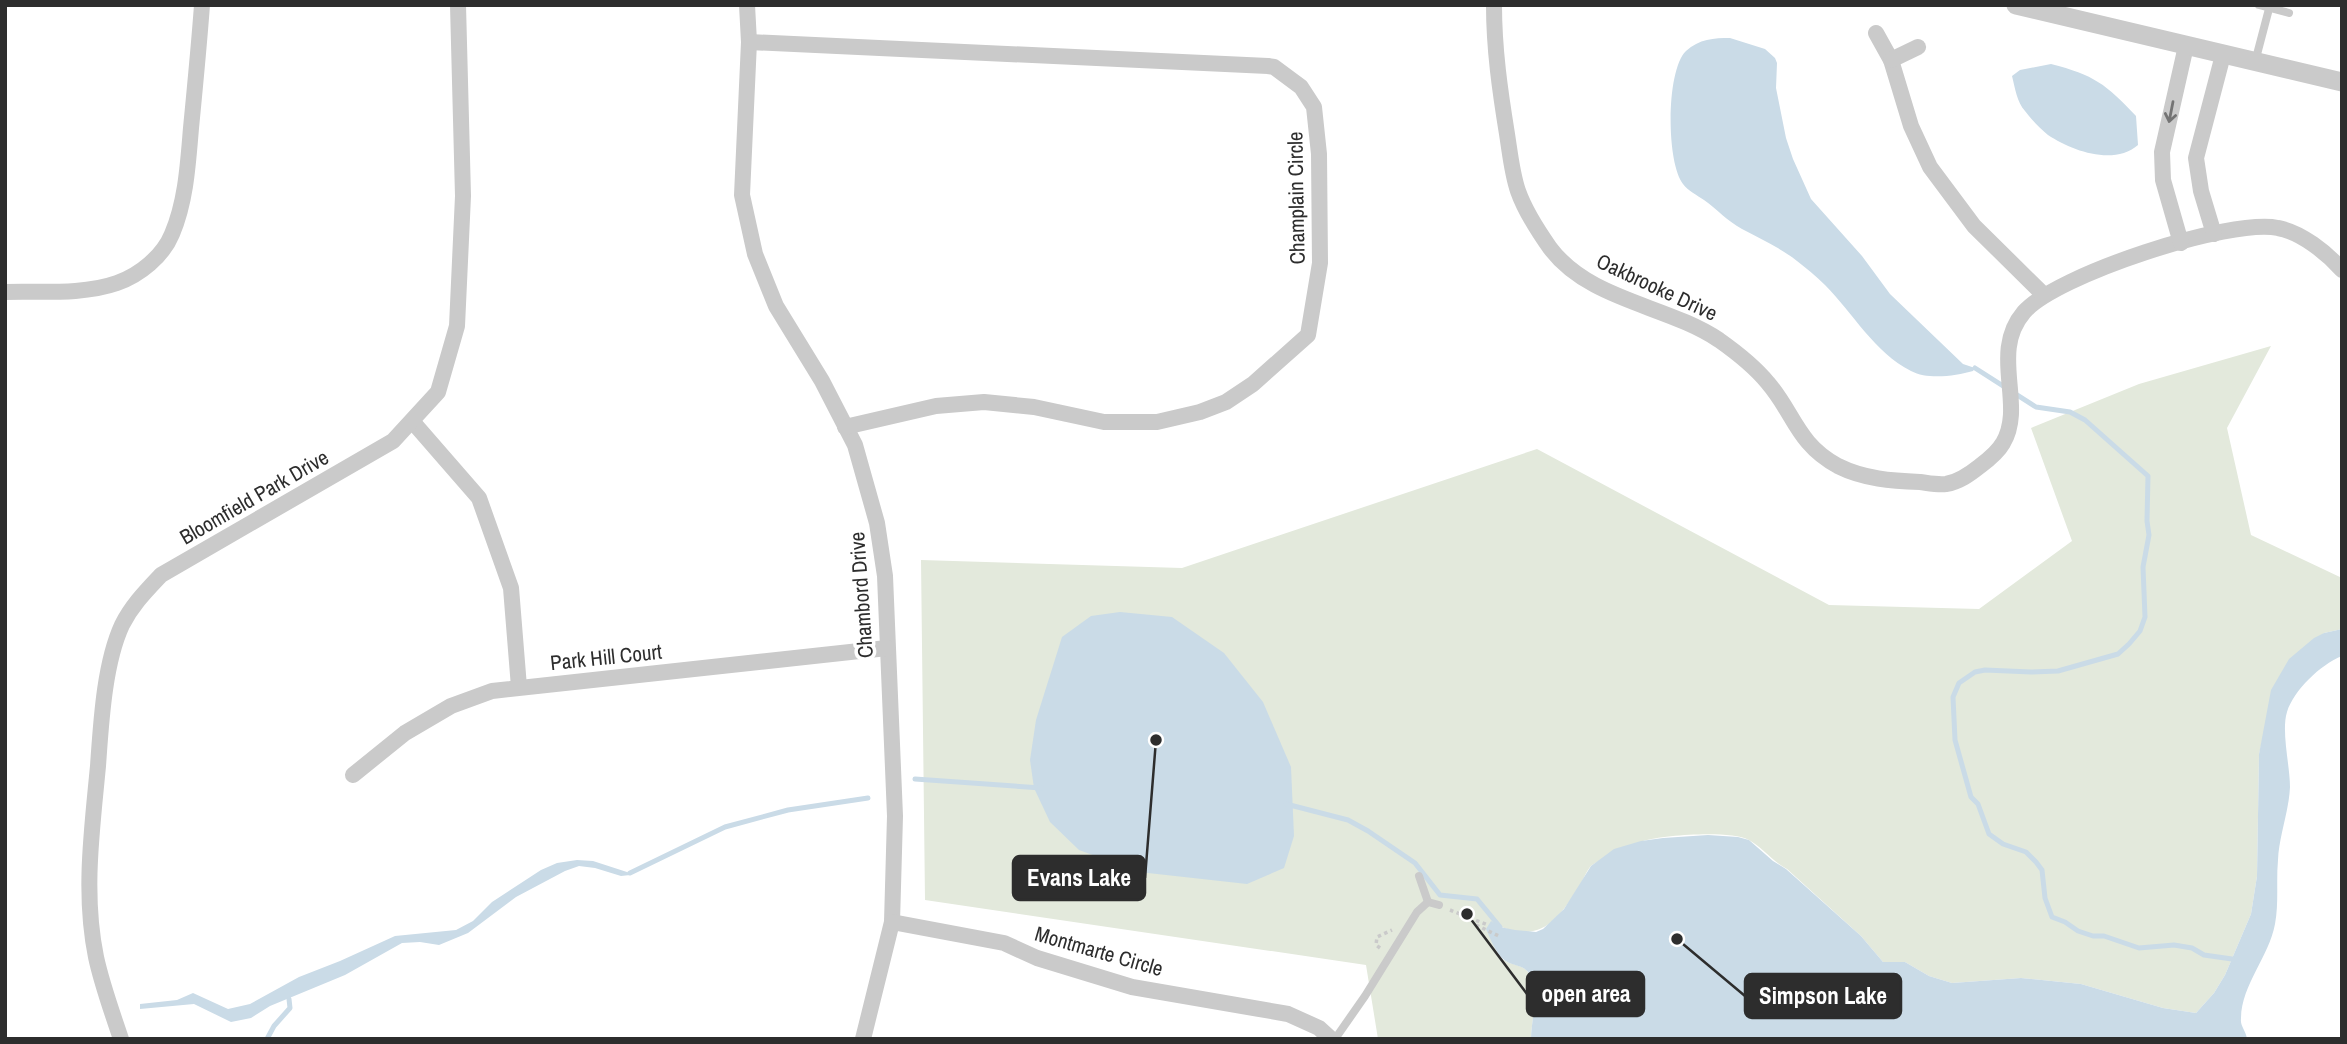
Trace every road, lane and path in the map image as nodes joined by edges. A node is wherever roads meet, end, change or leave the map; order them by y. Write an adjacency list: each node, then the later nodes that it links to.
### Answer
1 (202, 5): 20 (street)
2 (458, 5): 22 (street, Bloomfield Park Drive)
3 (747, 5): 10 (street, Chambord Drive)
4 (1493, 5): 21 (street, Oakbrooke Drive)
5 (2016, 5): 11 (street)
6 (2259, 5): 7 (lane)
7 (2269, 6): 8 (lane); 15 (lane)
8 (2289, 13)
9 (1876, 33): 14 (street)
10 (748, 42): 23 (street, Chambord Drive); 23 (street, Champlain Circle)
11 (2186, 46): 13 (street); 18 (street, one-way to 18)
12 (1918, 47): 14 (street)
13 (2223, 55): 15 (street); 17 (street)
14 (1891, 60): 21 (street)
15 (2255, 62): 16 (street)
16 (2342, 82)
17 (2214, 234): 18 (street, Oakbrooke Drive); 19 (street, Oakbrooke Drive)
18 (2180, 243): 21 (street, Oakbrooke Drive)
19 (2342, 270)
20 (5, 292)
21 (2044, 295)
22 (412, 421): 25 (street); 34 (street, Bloomfield Park Drive)
23 (845, 427): 24 (street, Chambord Drive)
24 (887, 648): 25 (street, Park Hill Court); 30 (street, Chambord Drive)
25 (519, 687): 26 (street, Park Hill Court)
26 (353, 775)
27 (1419, 876): 28 (lane)
28 (1428, 902): 29 (lane); 36 (lane)
29 (1439, 905): 32 (path)
30 (892, 922): 35 (street, Chambord Drive); 36 (street, Montmarte Circle)
31 (1476, 925): 33 (path)
32 (1488, 925)
33 (1501, 937)
34 (121, 1039)
35 (863, 1039)
36 (1333, 1039)

